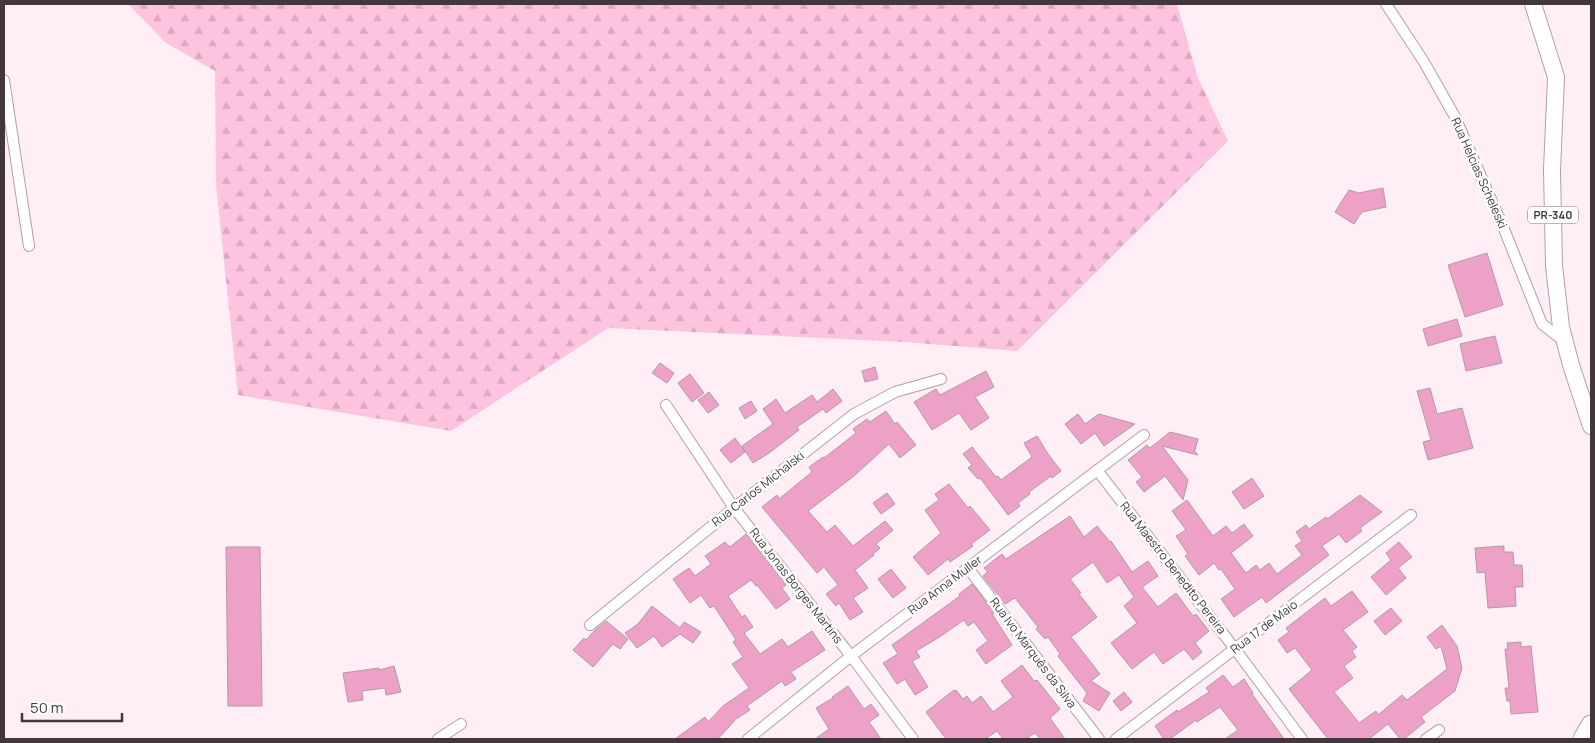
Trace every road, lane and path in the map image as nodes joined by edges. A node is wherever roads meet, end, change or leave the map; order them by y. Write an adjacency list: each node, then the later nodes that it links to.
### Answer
1 (1386, 4): 5 (street, Rua Helcias Scheleski)
2 (1533, 4): 5 (main road, PR-340)
3 (4, 80): 4 (street)
4 (29, 246)
5 (1566, 343): 8 (main road, PR-340)
6 (941, 378): 11 (street, Rua Carlos Michalski)
7 (666, 405): 11 (street, Rua Jonas Borges Martins)
8 (1591, 426)
9 (1144, 435): 10 (street, Rua Anna Muller)
10 (1097, 470): 13 (street, Rua Anna Muller); 15 (street, Rua Maestro Benedito Pereira)
11 (734, 508): 14 (street, Rua Carlos Michalski); 16 (street, Rua Jonas Borges Martins)
12 (1411, 515): 15 (street, Rua 17 de Maio)
13 (968, 568): 16 (street, Rua Anna Muller); 23 (street, Rua Ivo Marquês da Silva)
14 (590, 625)
15 (1235, 648): 24 (street, Rua 17 de Maio); 25 (street, Rua Maestro Benedito Pereira)
16 (851, 656): 21 (street, Rua Anna Muller); 22 (street, Rua Jonas Borges Martins)
17 (461, 724): 20 (street)
18 (1591, 725): 27 (highway)
19 (1439, 730): 26 (street)
20 (438, 739)
21 (748, 739)
22 (913, 739)
23 (1099, 739)
24 (1116, 739)
25 (1302, 739)
26 (1426, 739)
27 (1583, 739)

